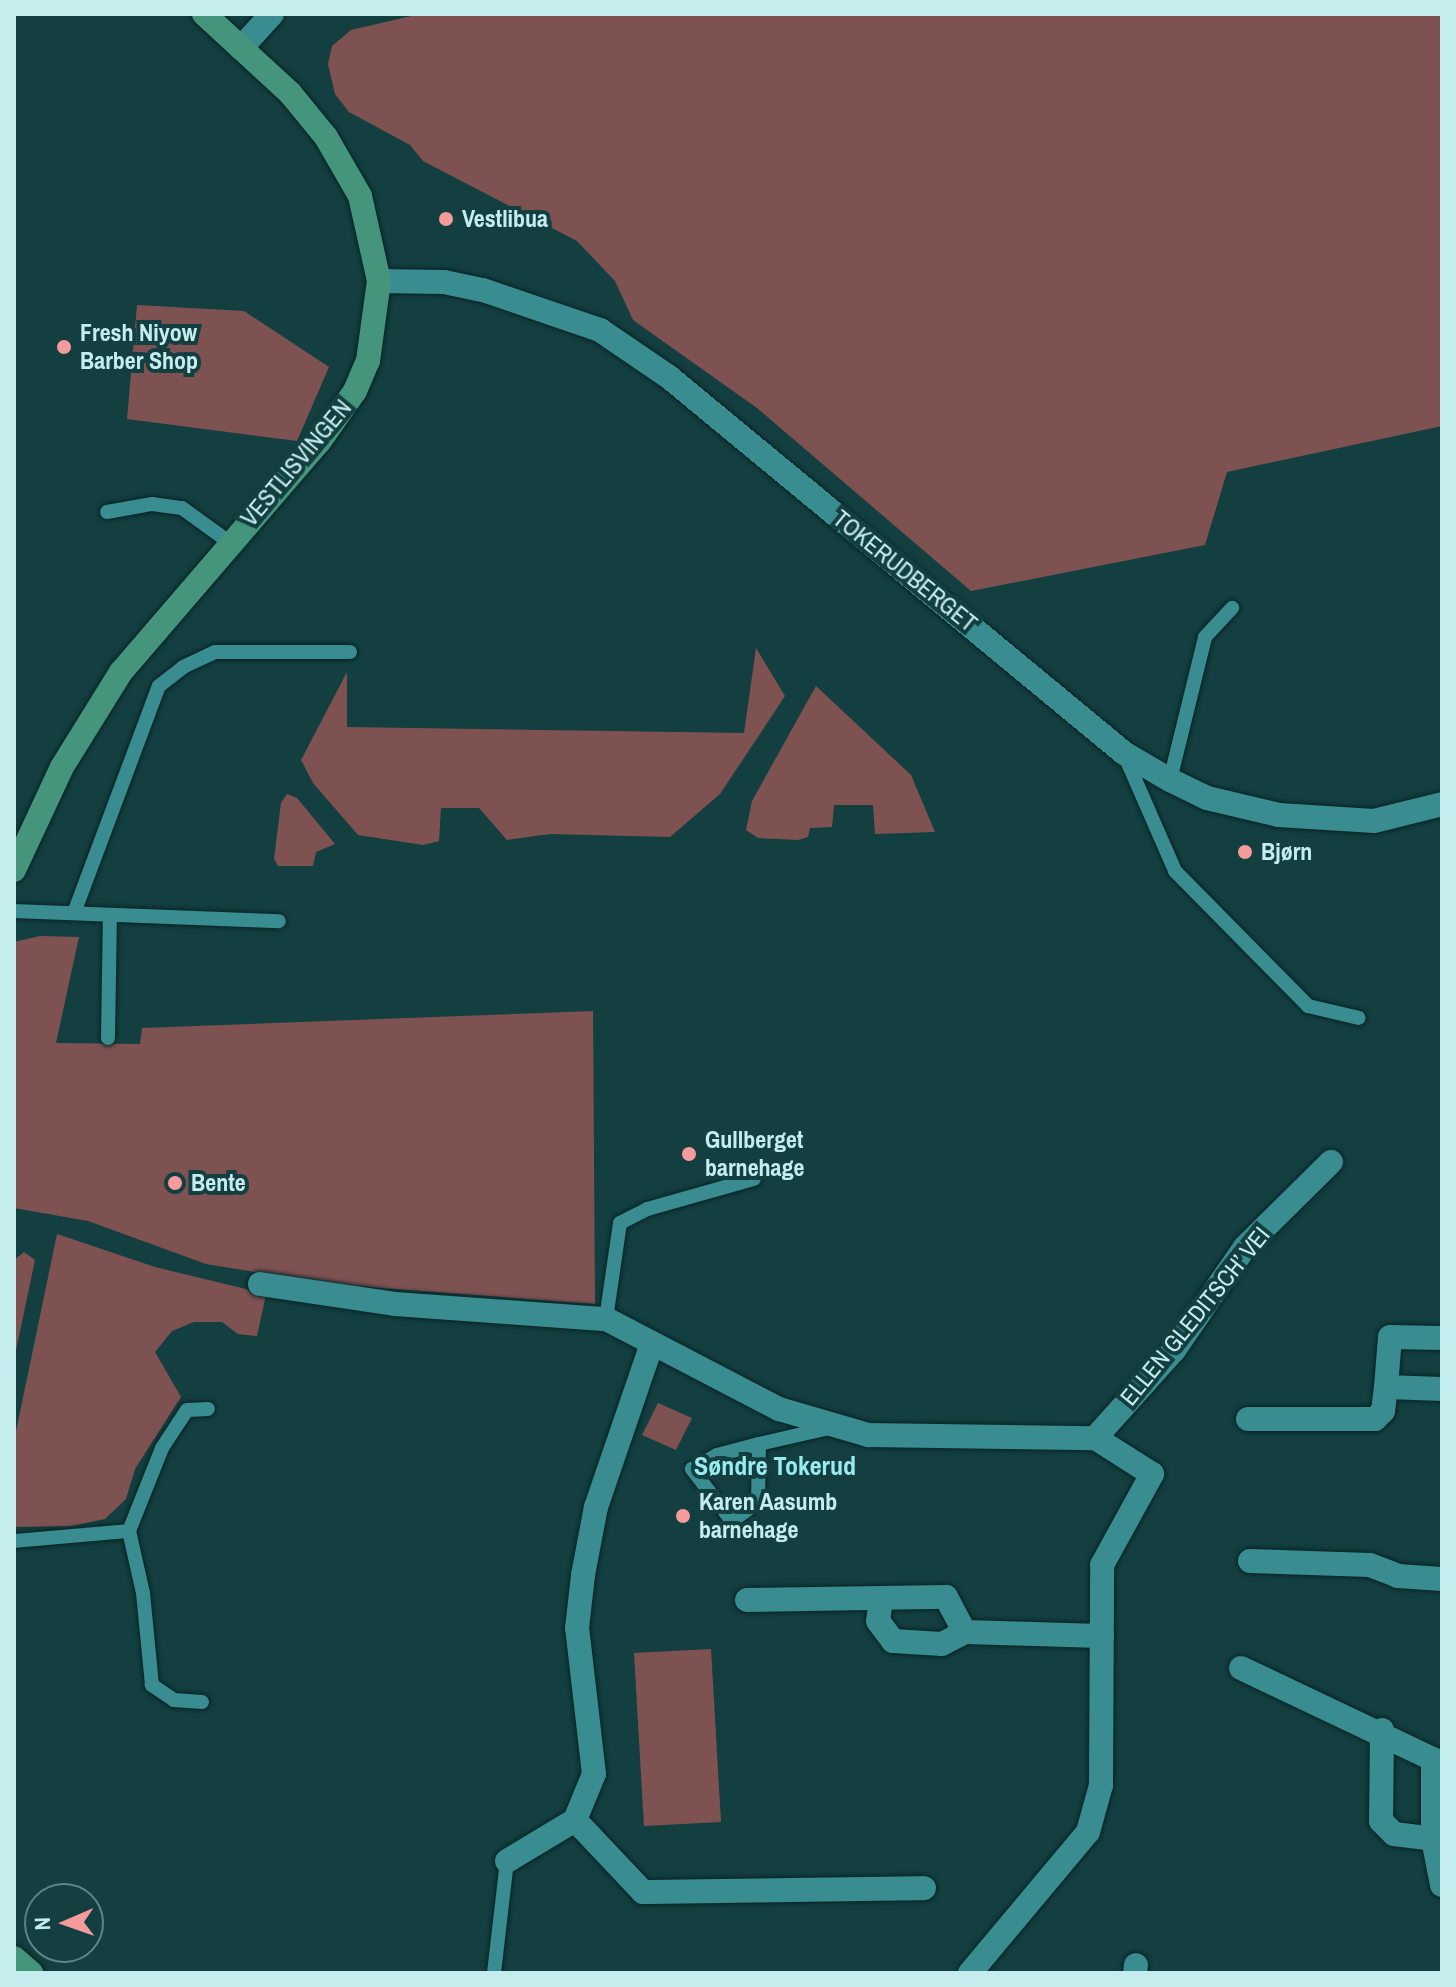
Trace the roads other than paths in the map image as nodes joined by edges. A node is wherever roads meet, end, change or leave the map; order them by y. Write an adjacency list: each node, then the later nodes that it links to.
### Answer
1 (204, 14): 3 (street, VESTLISVINGEN)
2 (272, 14): 3 (street)
3 (241, 48): 4 (street, VESTLISVINGEN)
4 (379, 281): 6 (street, VESTLISVINGEN); 9 (street, TOKERUDBERGET)
5 (107, 512): 6 (lane, VESTLISVINGEN)
6 (229, 542): 12 (street, VESTLISVINGEN)
7 (1232, 608): 10 (lane)
8 (350, 652): 14 (lane)
9 (1124, 753): 10 (street, TOKERUDBERGET); 17 (lane)
10 (1170, 780): 11 (street, TOKERUDBERGET)
11 (1442, 804)
12 (14, 870)
13 (14, 911): 14 (lane)
14 (74, 913): 15 (lane)
15 (110, 915): 16 (lane); 18 (lane)
16 (279, 921)
17 (1359, 1018)
18 (108, 1038)
19 (1331, 1162): 30 (street, ELLEN GLEDITSCH’ VEI)
20 (754, 1179): 22 (lane)
21 (260, 1284): 22 (street)
22 (606, 1319): 24 (street)
23 (1442, 1338): 25 (street)
24 (651, 1346): 29 (street); 43 (street)
25 (1386, 1387): 26 (street); 28 (street)
26 (1442, 1389)
27 (208, 1409): 32 (lane)
28 (1248, 1419)
29 (837, 1426): 30 (street); 31 (lane)
30 (1095, 1438): 39 (street)
31 (759, 1444): 31 (lane)
32 (129, 1531): 33 (lane); 41 (lane)
33 (14, 1541)
34 (1250, 1561): 35 (street)
35 (1442, 1579)
36 (881, 1598): 37 (street); 38 (street); 38 (street)
37 (747, 1600)
38 (965, 1632): 39 (street)
39 (1102, 1636): 51 (street)
40 (1241, 1668): 42 (street)
41 (202, 1702)
42 (1382, 1730): 44 (street); 44 (street)
43 (575, 1820): 45 (street); 47 (street)
44 (1433, 1839): 46 (street)
45 (507, 1861): 50 (lane)
46 (1442, 1885)
47 (924, 1888)
48 (14, 1958): 49 (street)
49 (31, 1973)
50 (494, 1973)
51 (970, 1973)

